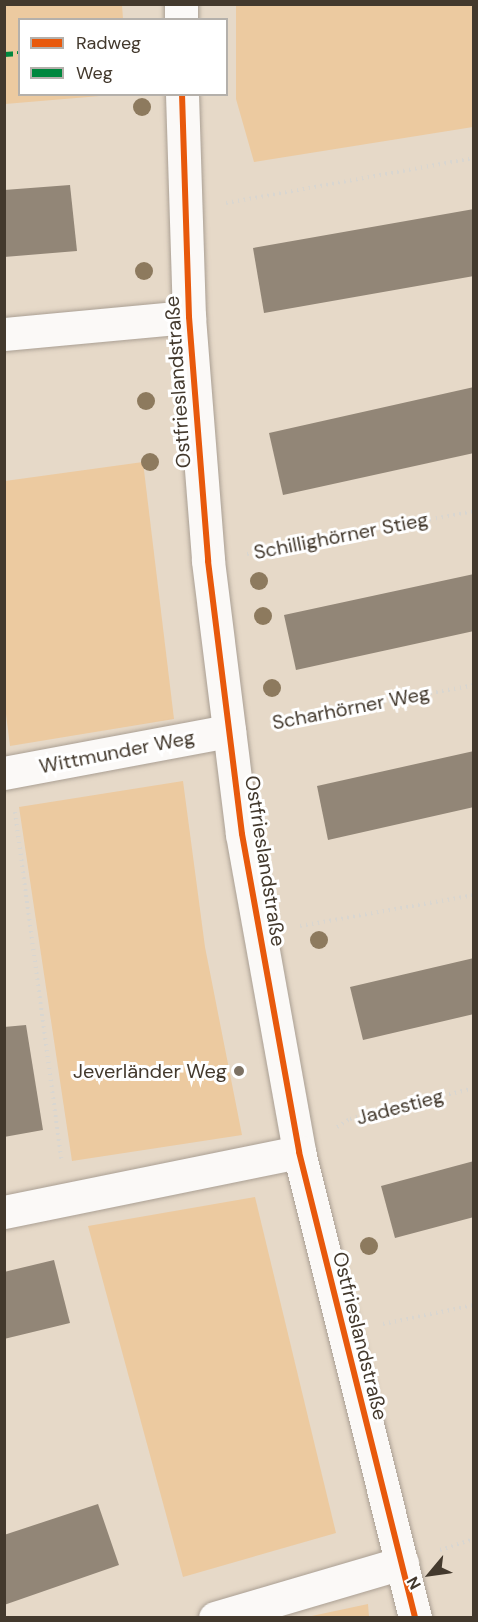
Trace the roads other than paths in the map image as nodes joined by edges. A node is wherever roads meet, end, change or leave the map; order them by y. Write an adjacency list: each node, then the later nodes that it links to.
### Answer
1 (182, 96): 2 (street, Ostfrieslandstraße)
2 (189, 317): 3 (street); 4 (street, Ostfrieslandstraße)
3 (4, 334)
4 (229, 731): 5 (street, Wittmunder Weg); 6 (street, Ostfrieslandstraße)
5 (7, 772)
6 (298, 1152): 7 (street); 8 (street, Ostfrieslandstraße)
7 (4, 1212)
8 (402, 1563): 9 (street); 10 (street, Ostfrieslandstraße)
9 (215, 1617)
10 (415, 1617)

